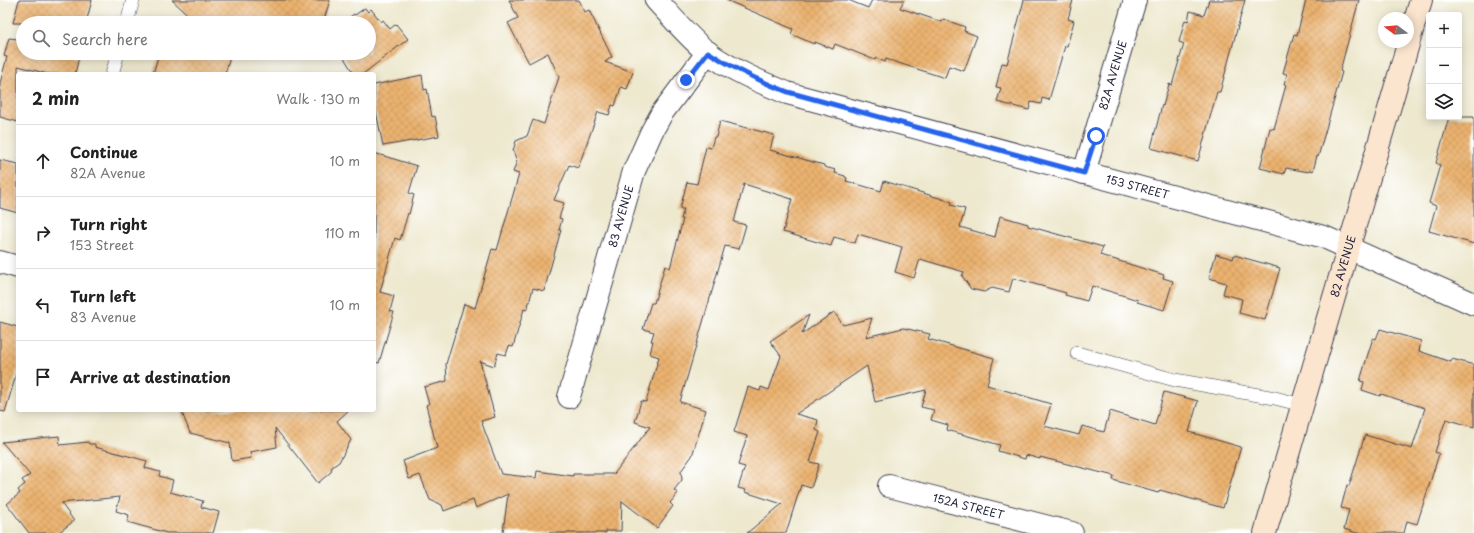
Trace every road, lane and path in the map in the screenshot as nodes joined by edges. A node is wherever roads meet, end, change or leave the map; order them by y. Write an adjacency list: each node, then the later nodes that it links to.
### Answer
1 (133, 0): 5 (lane)
2 (656, 0): 6 (street, 153 STREET)
3 (1135, 0): 9 (street, 82A AVENUE)
4 (1422, 0): 10 (street, 82 AVENUE)
5 (129, 16)
6 (708, 52): 9 (street, 153 STREET); 15 (street, 83 AVENUE)
7 (116, 60): 8 (lane)
8 (113, 72)
9 (1084, 173): 10 (street, 153 STREET)
10 (1349, 248): 13 (street, 153 STREET); 16 (street, 82 AVENUE)
11 (0, 262): 12 (street)
12 (16, 266)
13 (1474, 304)
14 (1077, 353): 16 (lane)
15 (569, 397)
16 (1302, 405): 19 (street, 82 AVENUE)
17 (889, 486): 18 (street, 152A STREET)
18 (1072, 533)
19 (1265, 533)

